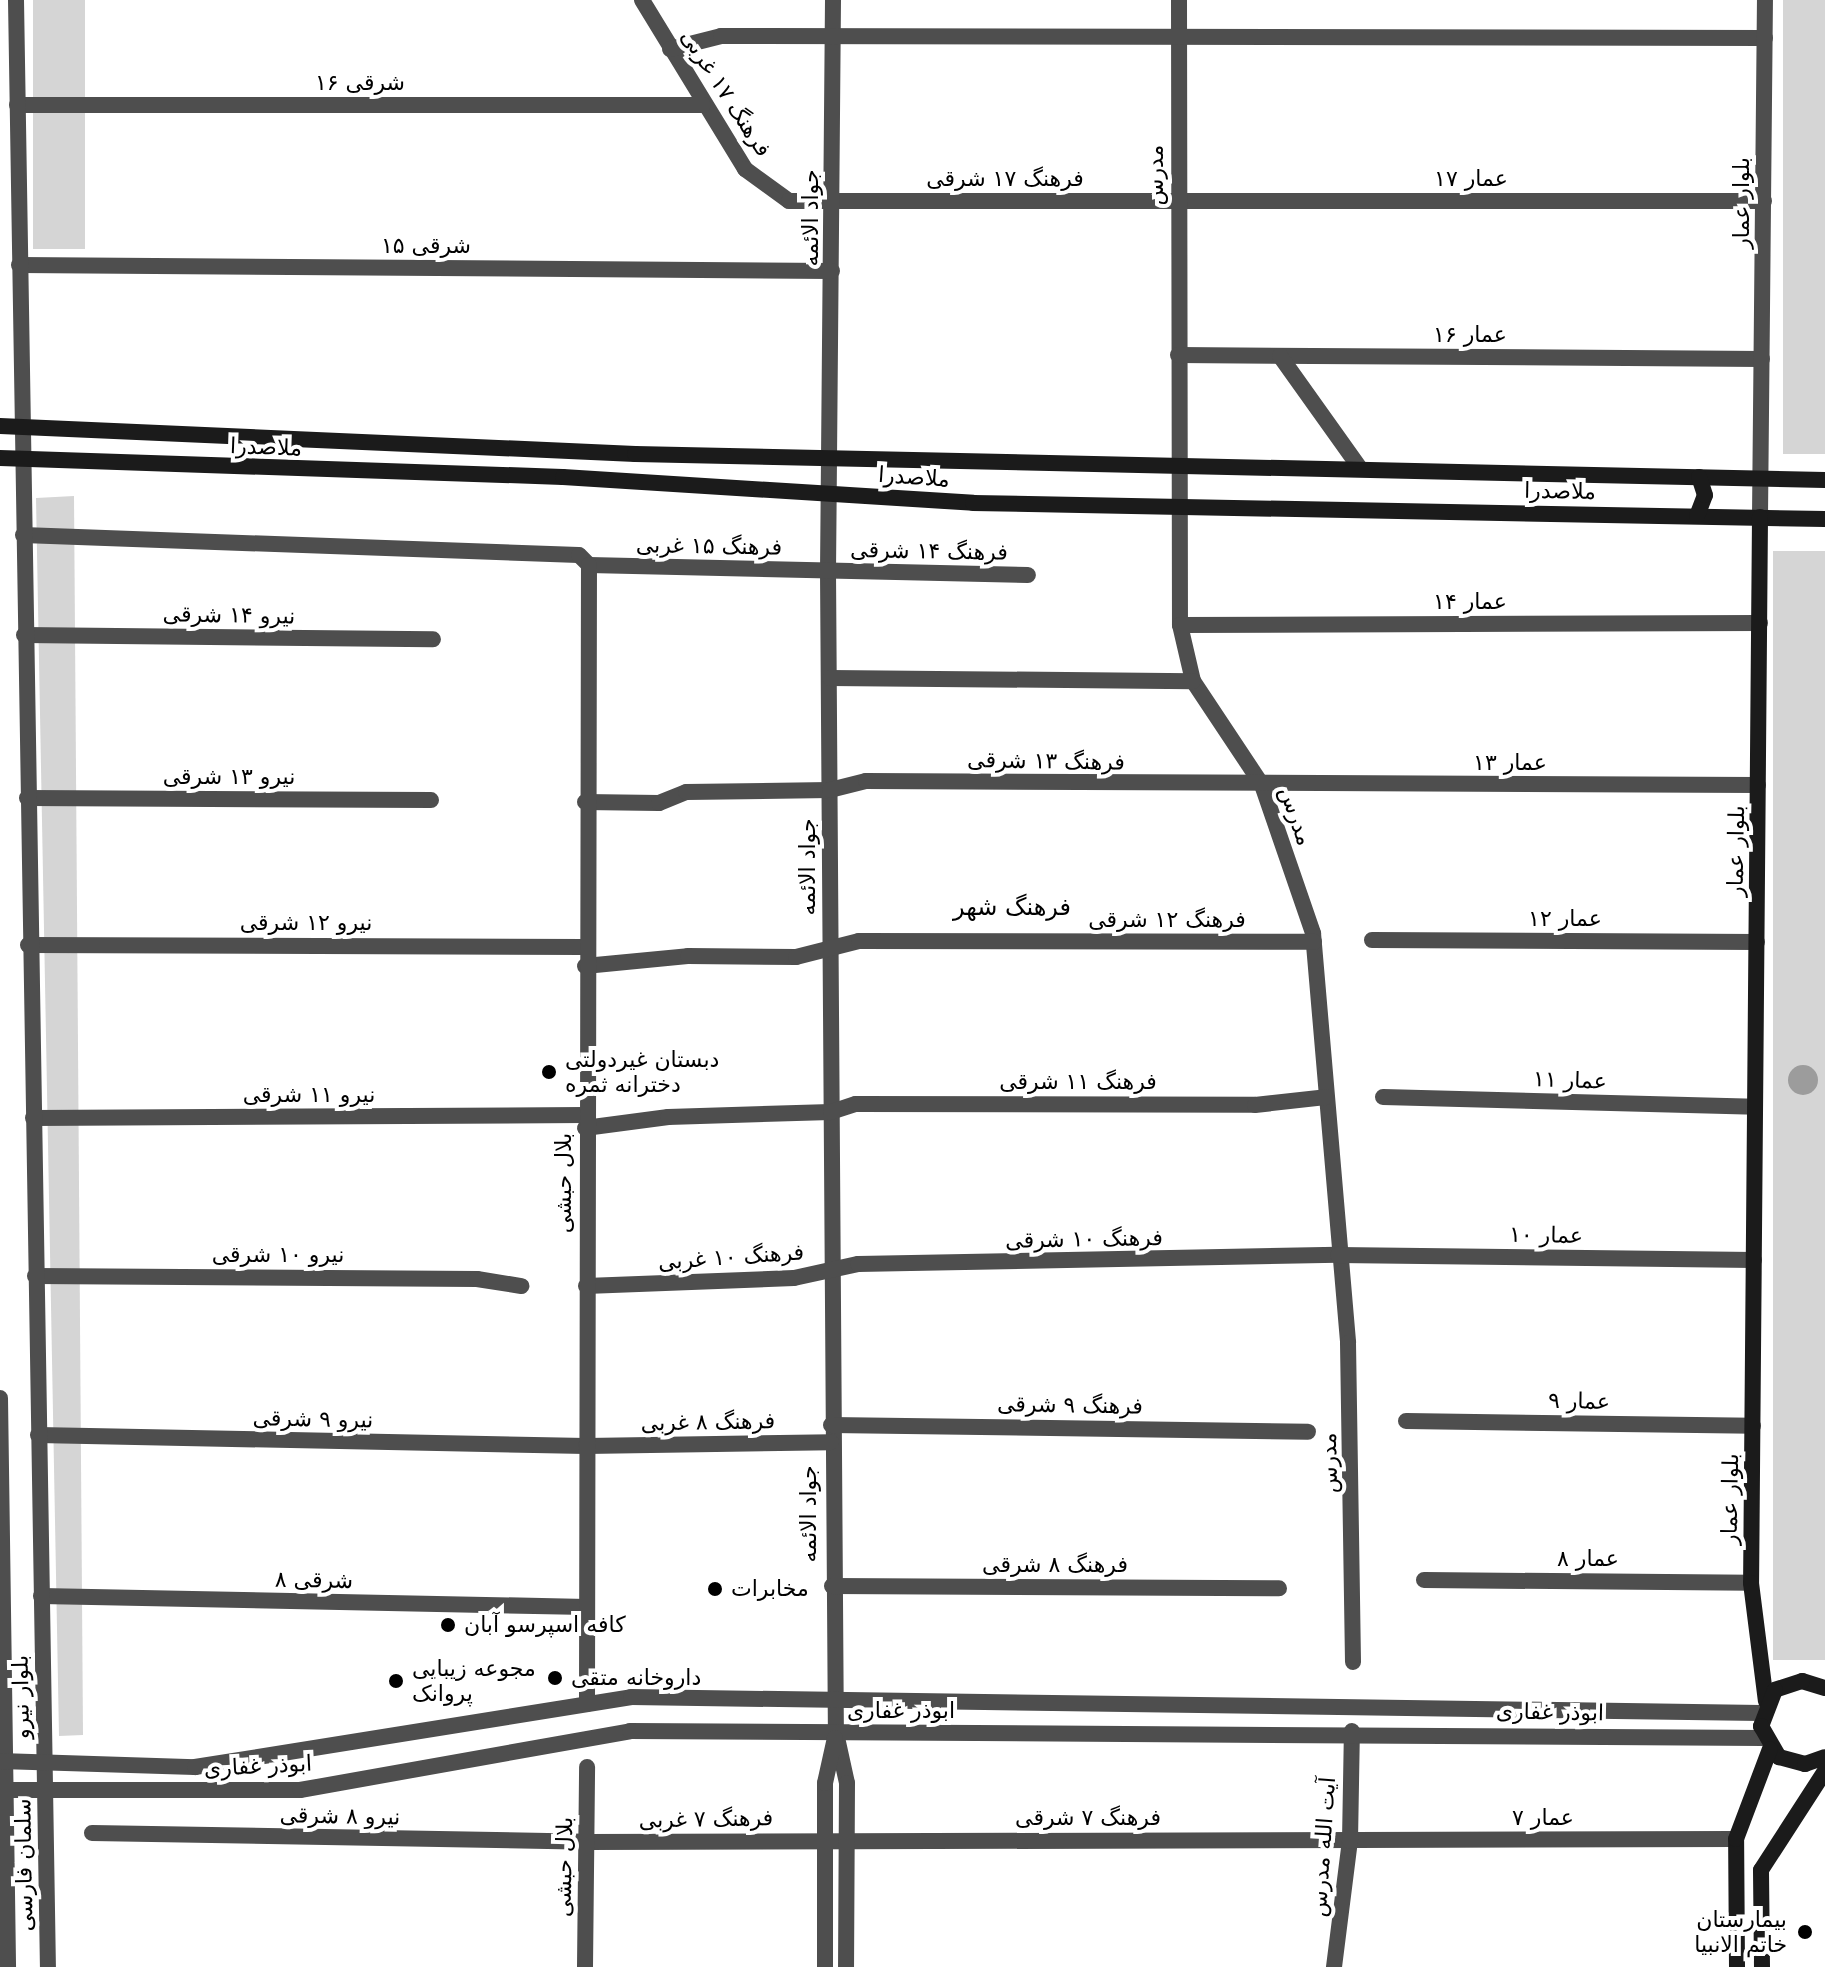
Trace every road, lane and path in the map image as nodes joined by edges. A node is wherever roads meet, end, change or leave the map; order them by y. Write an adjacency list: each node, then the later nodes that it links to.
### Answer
1 (16, 0): 10 (street, بلوار نیرو)
2 (642, 0): 9 (street, فرهنگ ۱۷ غربی)
3 (833, 0): 6 (street, جواد الائمه)
4 (1179, 0): 7 (street, مدرس)
5 (1765, 0): 8 (street, بلوار عمار)
6 (833, 36): 7 (street); 9 (street); 12 (street, جواد الائمه)
7 (1178, 37): 8 (street); 13 (street, مدرس)
8 (1765, 38): 14 (street, بلوار عمار)
9 (670, 49): 11 (street, فرهنگ ۱۷ غربی)
10 (17, 105): 11 (street, ۱۶ شرقی); 15 (street, بلوار نیرو)
11 (703, 105): 12 (street, فرهنگ ۱۷ غربی)
12 (833, 201): 13 (street, فرهنگ ۱۷ شرقی); 16 (street, جواد الائمه)
13 (1178, 201): 14 (street, عمار ۱۷); 17 (street, مدرس)
14 (1764, 201): 19 (street, بلوار عمار)
15 (19, 265): 16 (street, ۱۵ شرقی); 21 (street, بلوار نیرو)
16 (832, 271): 23 (street, جواد الائمه)
17 (1178, 355): 18 (street, عمار ۱۶); 25 (street, مدرس)
18 (1280, 356): 19 (street, عمار ۱۶); 26 (street)
19 (1762, 359): 28 (street, بلوار عمار)
20 (0, 426): 21 (main road, ملاصدرا)
21 (21, 427): 23 (main road, ملاصدرا); 24 (street, بلوار نیرو)
22 (0, 458): 24 (main road, ملاصدرا)
23 (831, 458): 25 (main road, ملاصدرا); 30 (street, جواد الائمه)
24 (22, 459): 30 (main road, ملاصدرا); 35 (street, بلوار نیرو)
25 (1179, 464): 26 (main road, ملاصدرا); 31 (street, مدرس)
26 (1360, 468): 27 (main road, ملاصدرا)
27 (1699, 477): 28 (main road, ملاصدرا); 32 (main road)
28 (1761, 479): 29 (main road, ملاصدرا); 33 (street, بلوار عمار)
29 (1825, 480)
30 (831, 494): 31 (main road, ملاصدرا); 37 (street, جواد الائمه)
31 (1179, 504): 32 (main road, ملاصدرا); 40 (street, مدرس)
32 (1697, 516): 33 (main road, ملاصدرا)
33 (1760, 517): 34 (main road, ملاصدرا); 39 (main road, بلوار عمار)
34 (1825, 519)
35 (23, 535): 36 (street, فرهنگ ۱۵ غربی); 41 (street, بلوار نیرو)
36 (589, 565): 37 (street, فرهنگ ۱۵ غربی); 50 (street, بلال حبشی)
37 (828, 571): 38 (street, فرهنگ ۱۴ شرقی); 43 (street, جواد الائمه)
38 (1028, 575)
39 (1760, 623): 40 (street, عمار ۱۴); 46 (main road, بلوار عمار)
40 (1180, 625): 44 (street, مدرس)
41 (24, 635): 42 (street, نیرو ۱۴ شرقی); 48 (street, بلوار نیرو)
42 (433, 639)
43 (830, 678): 44 (street); 47 (street, جواد الائمه)
44 (1193, 681): 45 (street, مدرس)
45 (1262, 785): 46 (street, عمار ۱۳); 47 (street, فرهنگ ۱۳ شرقی); 52 (street, مدرس)
46 (1758, 785): 53 (main road, بلوار عمار)
47 (830, 790): 50 (street, فرهنگ ۱۳ شرقی); 56 (street, جواد الائمه)
48 (27, 798): 49 (street, نیرو ۱۳ شرقی); 54 (street, بلوار نیرو)
49 (431, 800)
50 (585, 802): 55 (street, بلال حبشی)
51 (1372, 940): 53 (street, عمار ۱۲)
52 (1314, 942): 56 (street, فرهنگ ۱۲ شرقی); 58 (street, مدرس)
53 (1757, 942): 60 (main road, بلوار عمار)
54 (28, 945): 55 (street, نیرو ۱۲ شرقی); 62 (street, بلوار نیرو)
55 (583, 947): 57 (street, بلال حبشی)
56 (830, 949): 57 (street, فرهنگ ۱۲ شرقی); 61 (street, جواد الائمه)
57 (585, 966): 63 (street, بلال حبشی)
58 (1326, 1097): 61 (street, فرهنگ ۱۱ شرقی); 64 (street, مدرس)
59 (1383, 1097): 60 (street, عمار ۱۱)
60 (1755, 1107): 65 (main road, بلوار عمار)
61 (831, 1112): 63 (street, فرهنگ ۱۱ شرقی); 66 (street, جواد الائمه)
62 (33, 1118): 63 (street, نیرو ۱۱ شرقی); 67 (street, بلوار نیرو)
63 (585, 1122): 69 (street, بلال حبشی)
64 (1338, 1255): 65 (street, عمار ۱۰); 66 (street, فرهنگ ۱۰ شرقی); 86 (street, مدرس)
65 (1754, 1260): 73 (main road, بلوار عمار)
66 (831, 1271): 69 (street, فرهنگ ۱۰ غربی); 72 (street, جواد الائمه)
67 (35, 1276): 68 (street, نیرو ۱۰ شرقی); 75 (street, بلوار نیرو)
68 (521, 1286)
69 (586, 1286): 77 (street, بلال حبشی)
70 (0, 1398): 78 (street, بلوار نیرو)
71 (1406, 1421): 73 (street, عمار ۹)
72 (831, 1425): 74 (street, فرهنگ ۹ شرقی); 76 (street, جواد الائمه)
73 (1753, 1426): 80 (main road, بلوار عمار)
74 (1308, 1432)
75 (38, 1435): 77 (street, نیرو ۹ شرقی); 83 (street, بلوار نیرو)
76 (831, 1442): 77 (street, فرهنگ ۸ غربی); 81 (street, جواد الائمه)
77 (586, 1446): 84 (street, بلال حبشی)
78 (1, 1518): 85 (street, بلوار نیرو)
79 (1424, 1580): 80 (street, عمار ۸)
80 (1751, 1583): 90 (main road, بلوار عمار)
81 (832, 1586): 82 (street, فرهنگ ۸ شرقی); 88 (street, جواد الائمه)
82 (1279, 1588)
83 (41, 1596): 84 (street, ۸ شرقی); 96 (street, بلوار نیرو)
84 (587, 1607): 89 (street, بلال حبشی)
85 (2, 1636): 95 (street, بلوار نیرو)
86 (1353, 1662)
87 (1825, 1688): 90 (main road)
88 (834, 1698): 89 (street, ابوذر غفاری); 90 (street, ابوذر غفاری); 92 (street, جواد الائمه)
89 (587, 1704): 96 (street, ابوذر غفاری)
90 (1764, 1707): 93 (main road, بلوار عمار)
91 (1352, 1731): 92 (street, ابوذر غفاری); 93 (street, ابوذر غفاری); 105 (street, آیت الله مدرس)
92 (836, 1733): 100 (street, ابوذر غفاری); 102 (street, جواد الائمه); 103 (street, جواد الائمه)
93 (1767, 1744): 94 (main road); 104 (main road)
94 (1825, 1757)
95 (3, 1761): 96 (street, ابوذر غفاری); 99 (street, سلمان فارسی)
96 (44, 1762): 100 (street, سلمان فارسی)
97 (587, 1767): 106 (street, بلال حبشی)
98 (1825, 1771): 115 (main road)
99 (3, 1790): 100 (street, ابوذر غفاری); 107 (street, سلمان فارسی)
100 (45, 1791): 109 (street, سلمان فارسی)
101 (92, 1833): 106 (street, نیرو ۸ شرقی)
102 (825, 1839): 103 (street, فرهنگ ۷ شرقی); 106 (street, فرهنگ ۷ غربی); 111 (street, جواد الائمه)
103 (847, 1839): 105 (street, فرهنگ ۷ شرقی); 112 (street, جواد الائمه)
104 (1736, 1839): 105 (street, عمار ۷); 114 (main road)
105 (1350, 1841): 113 (street, آیت الله مدرس)
106 (587, 1842): 110 (street, بلال حبشی)
107 (4, 1922): 108 (street, سلمان فارسی)
108 (8, 1967)
109 (48, 1967)
110 (585, 1967)
111 (825, 1967)
112 (846, 1967)
113 (1334, 1967)
114 (1737, 1967)
115 (1762, 1967)

